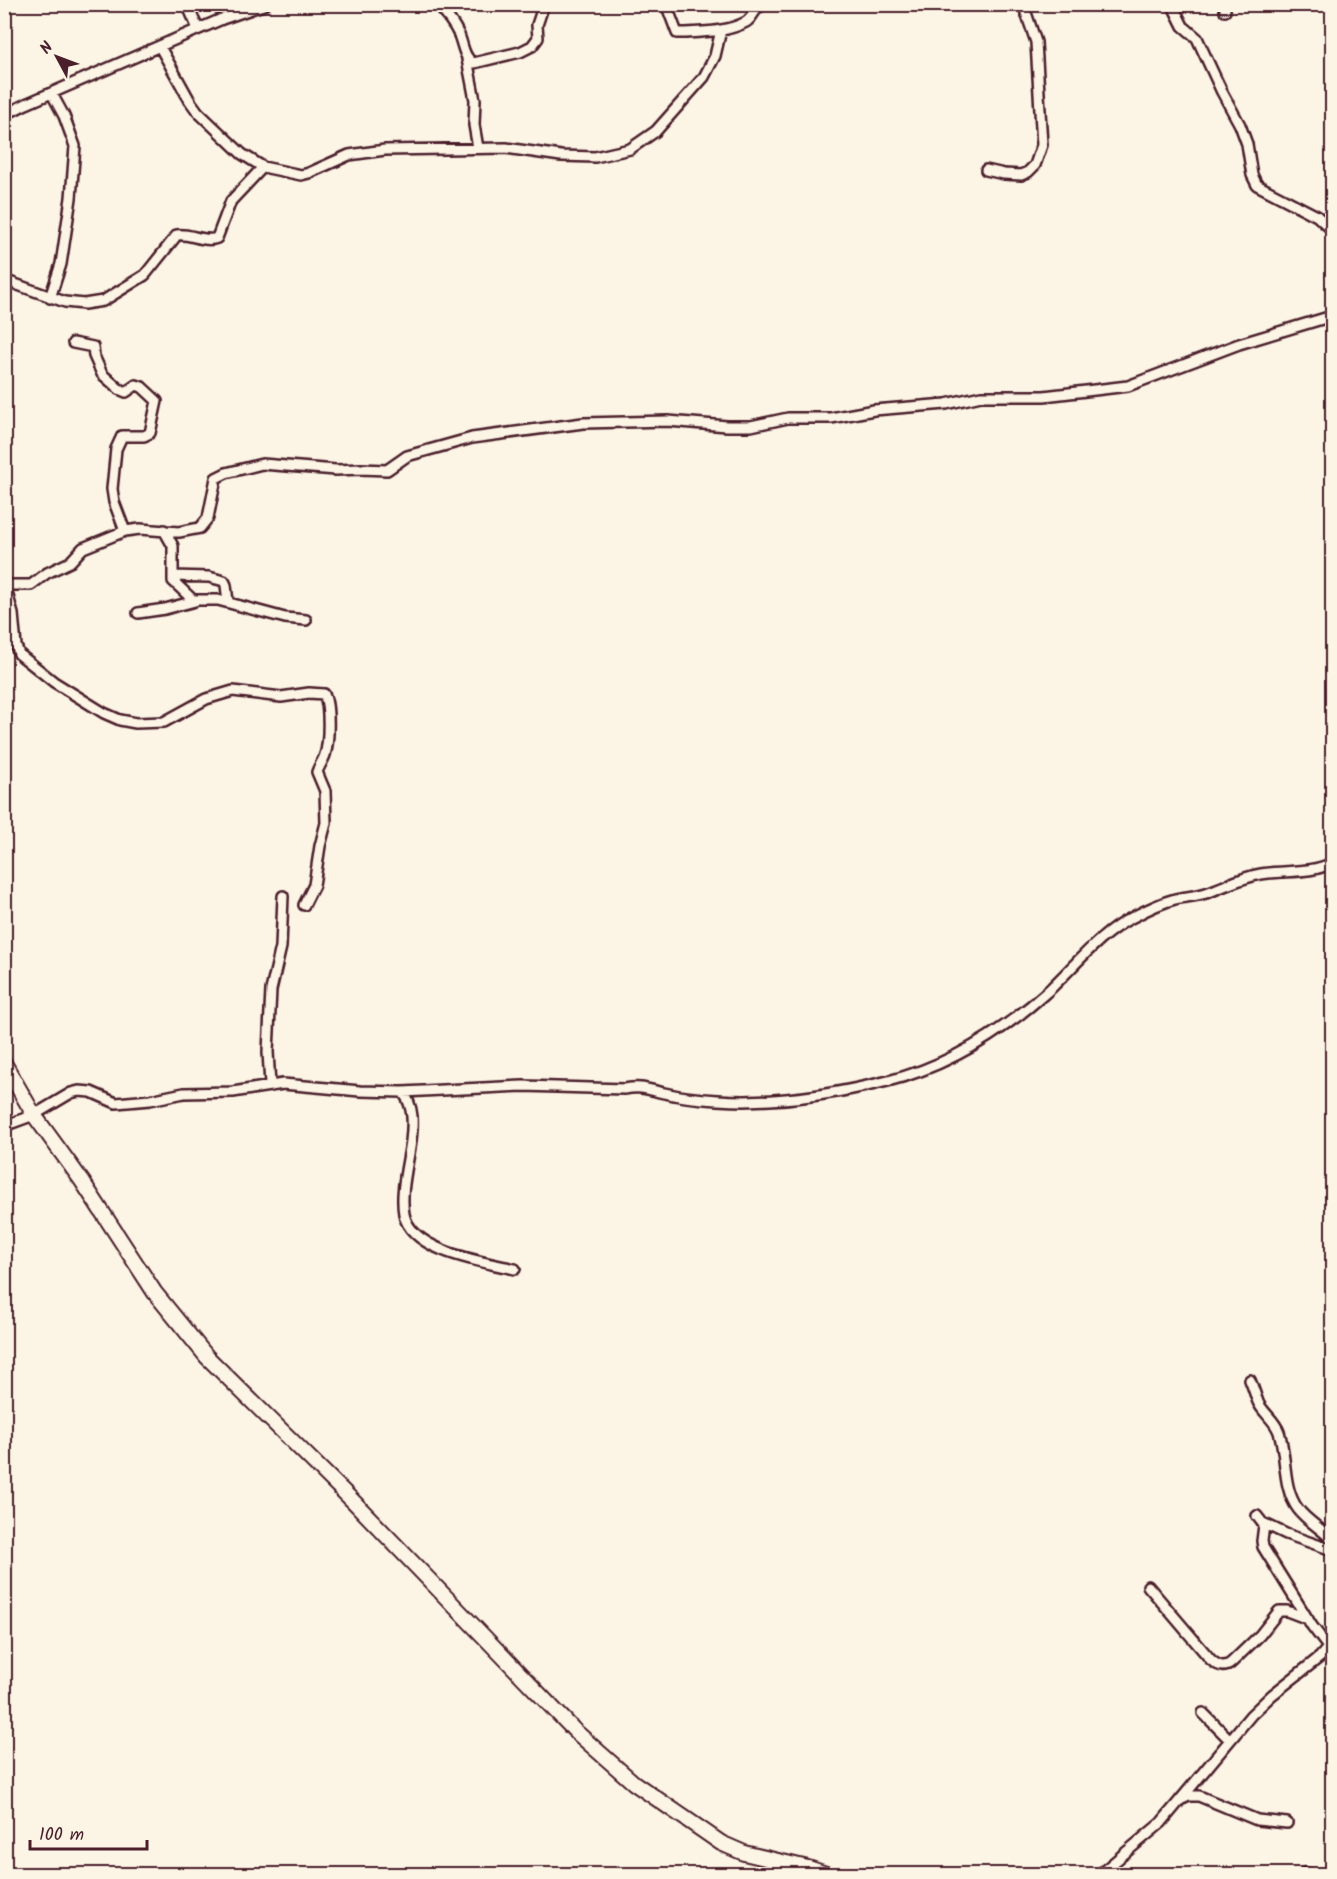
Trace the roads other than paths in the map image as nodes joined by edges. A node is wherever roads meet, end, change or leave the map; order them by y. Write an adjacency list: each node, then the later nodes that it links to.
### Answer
1 (187, 4): 9 (street)
2 (266, 4): 9 (street)
3 (437, 4): 12 (street)
4 (544, 4): 12 (street)
5 (666, 4): 10 (street)
6 (762, 4): 10 (street)
7 (1023, 4): 17 (street)
8 (1172, 4): 18 (street)
9 (198, 29): 11 (street)
10 (721, 30): 15 (street)
11 (160, 47): 13 (street); 16 (street)
12 (467, 59): 15 (street)
13 (52, 94): 14 (street); 20 (street)
14 (4, 115)
15 (478, 148): 16 (street)
16 (263, 167): 20 (street)
17 (986, 170)
18 (1332, 230)
19 (5, 279): 20 (street)
20 (50, 298)
21 (1332, 316): 23 (street)
22 (73, 343): 24 (street)
23 (164, 530): 24 (street); 25 (street)
24 (125, 531): 26 (street)
25 (173, 576): 27 (street); 28 (street)
26 (5, 585): 33 (street)
27 (195, 600): 28 (street); 29 (street)
28 (228, 602): 30 (street)
29 (138, 613)
30 (306, 620)
31 (1332, 863): 36 (street)
32 (283, 896): 35 (street)
33 (304, 905)
34 (4, 1063): 37 (main road)
35 (270, 1085): 36 (street); 37 (street)
36 (403, 1092): 39 (street)
37 (34, 1115): 38 (street); 50 (main road)
38 (4, 1126)
39 (515, 1269)
40 (1250, 1380): 41 (street)
41 (1332, 1540)
42 (1332, 1550): 44 (street)
43 (1148, 1586): 44 (street)
44 (1308, 1619): 45 (street)
45 (1330, 1645): 47 (street)
46 (1203, 1713): 47 (street)
47 (1230, 1740): 48 (street)
48 (1178, 1801): 49 (street); 51 (street)
49 (1287, 1823)
50 (826, 1875)
51 (1100, 1875)

